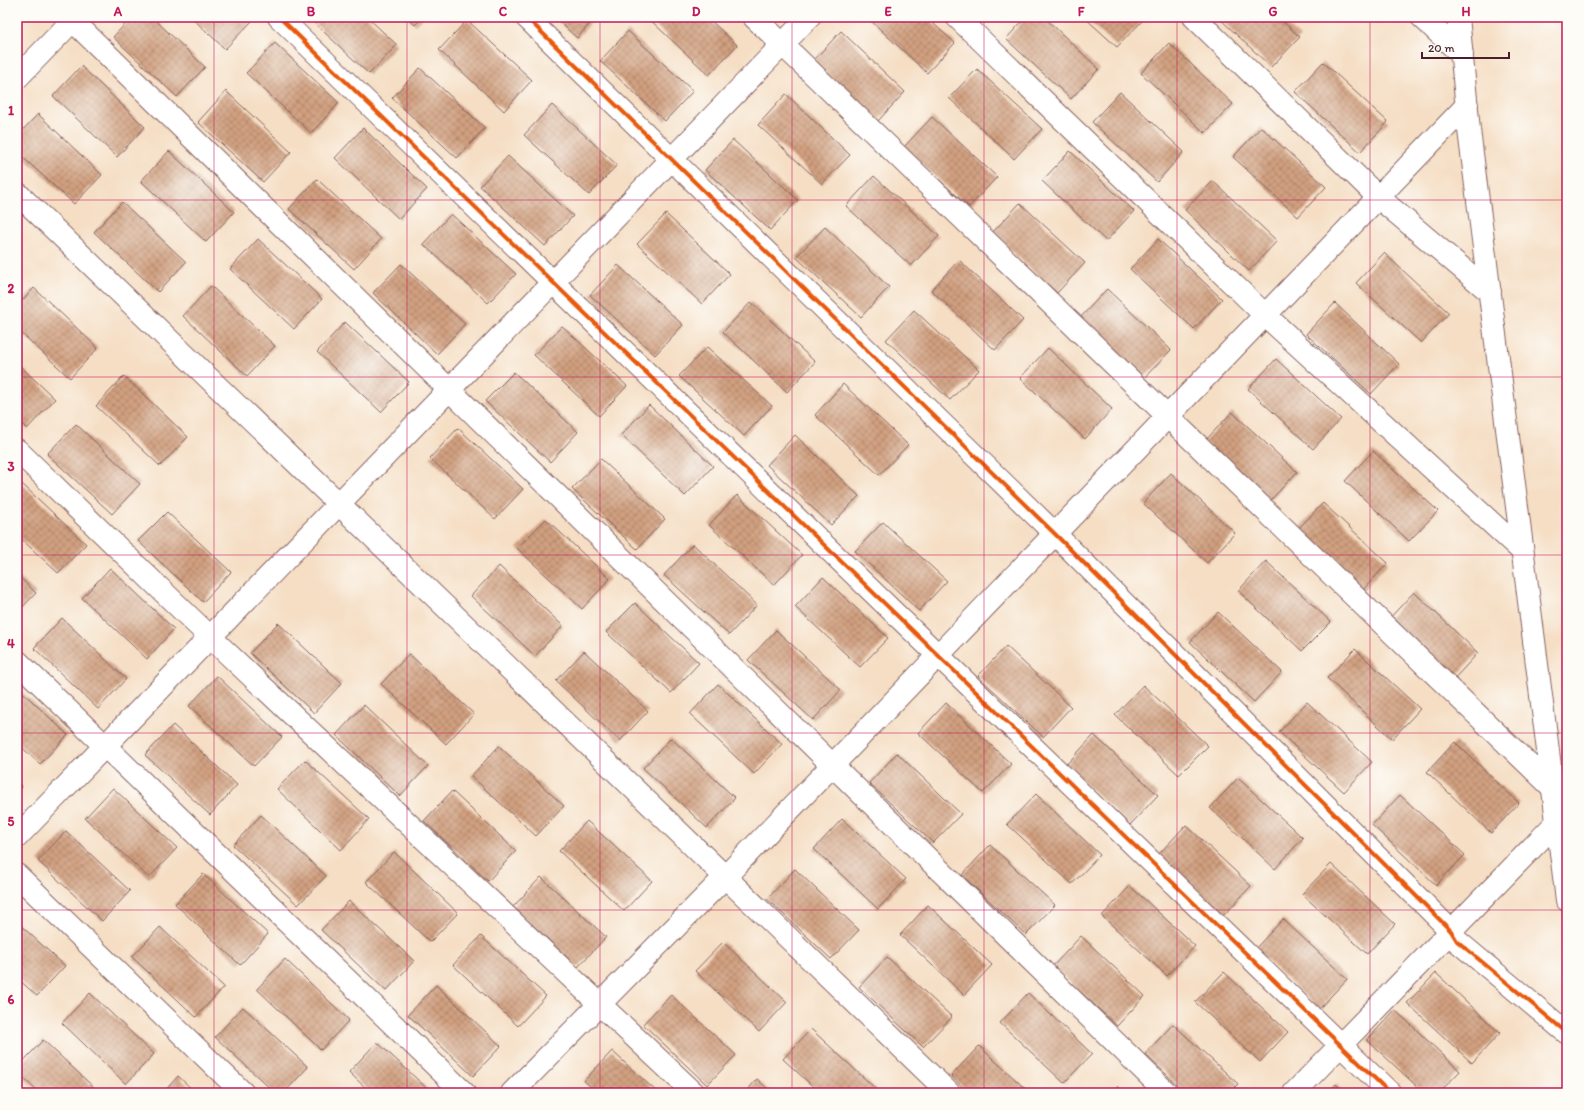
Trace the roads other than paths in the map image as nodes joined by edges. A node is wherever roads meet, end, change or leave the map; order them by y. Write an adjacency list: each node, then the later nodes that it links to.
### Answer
1 (279, 17): 17 (street)
2 (526, 17): 14 (street)
3 (754, 17): 10 (street)
4 (809, 17): 10 (street)
5 (957, 17): 19 (street)
6 (1194, 17): 16 (street)
7 (1422, 17): 11 (street)
8 (1458, 17): 11 (street)
9 (72, 18): 12 (street); 20 (street)
10 (783, 45): 14 (street); 21 (street)
11 (1462, 55): 13 (street)
12 (17, 78)
13 (1467, 105): 16 (street); 18 (street)
14 (671, 160): 17 (street); 24 (street)
15 (17, 193): 23 (street)
16 (1378, 197): 18 (street); 19 (street)
17 (553, 282): 20 (street); 27 (street)
18 (1490, 292): 25 (street)
19 (1265, 315): 21 (street); 25 (street)
20 (450, 389): 23 (street); 30 (street)
21 (1168, 417): 24 (street); 31 (street)
22 (17, 450): 26 (street)
23 (339, 504): 26 (street); 35 (street)
24 (1055, 534): 27 (street); 37 (street)
25 (1522, 551): 31 (street)
26 (210, 637): 29 (street); 38 (street)
27 (938, 656): 30 (street); 40 (street)
28 (17, 661): 29 (street)
29 (106, 746): 33 (street); 42 (street)
30 (833, 765): 35 (street); 46 (street)
31 (1553, 788): 32 (street)
32 (1557, 822): 36 (street); 37 (street)
33 (17, 837)
34 (17, 875): 41 (street)
35 (725, 877): 38 (street); 45 (street)
36 (1567, 900)
37 (1451, 931): 39 (street); 40 (street)
38 (600, 1004): 43 (street); 44 (street)
39 (1567, 1033)
40 (1340, 1045): 47 (street); 48 (street)
41 (243, 1093)
42 (464, 1093)
43 (512, 1093)
44 (694, 1093)
45 (949, 1093)
46 (1167, 1093)
47 (1294, 1093)
48 (1390, 1093)

